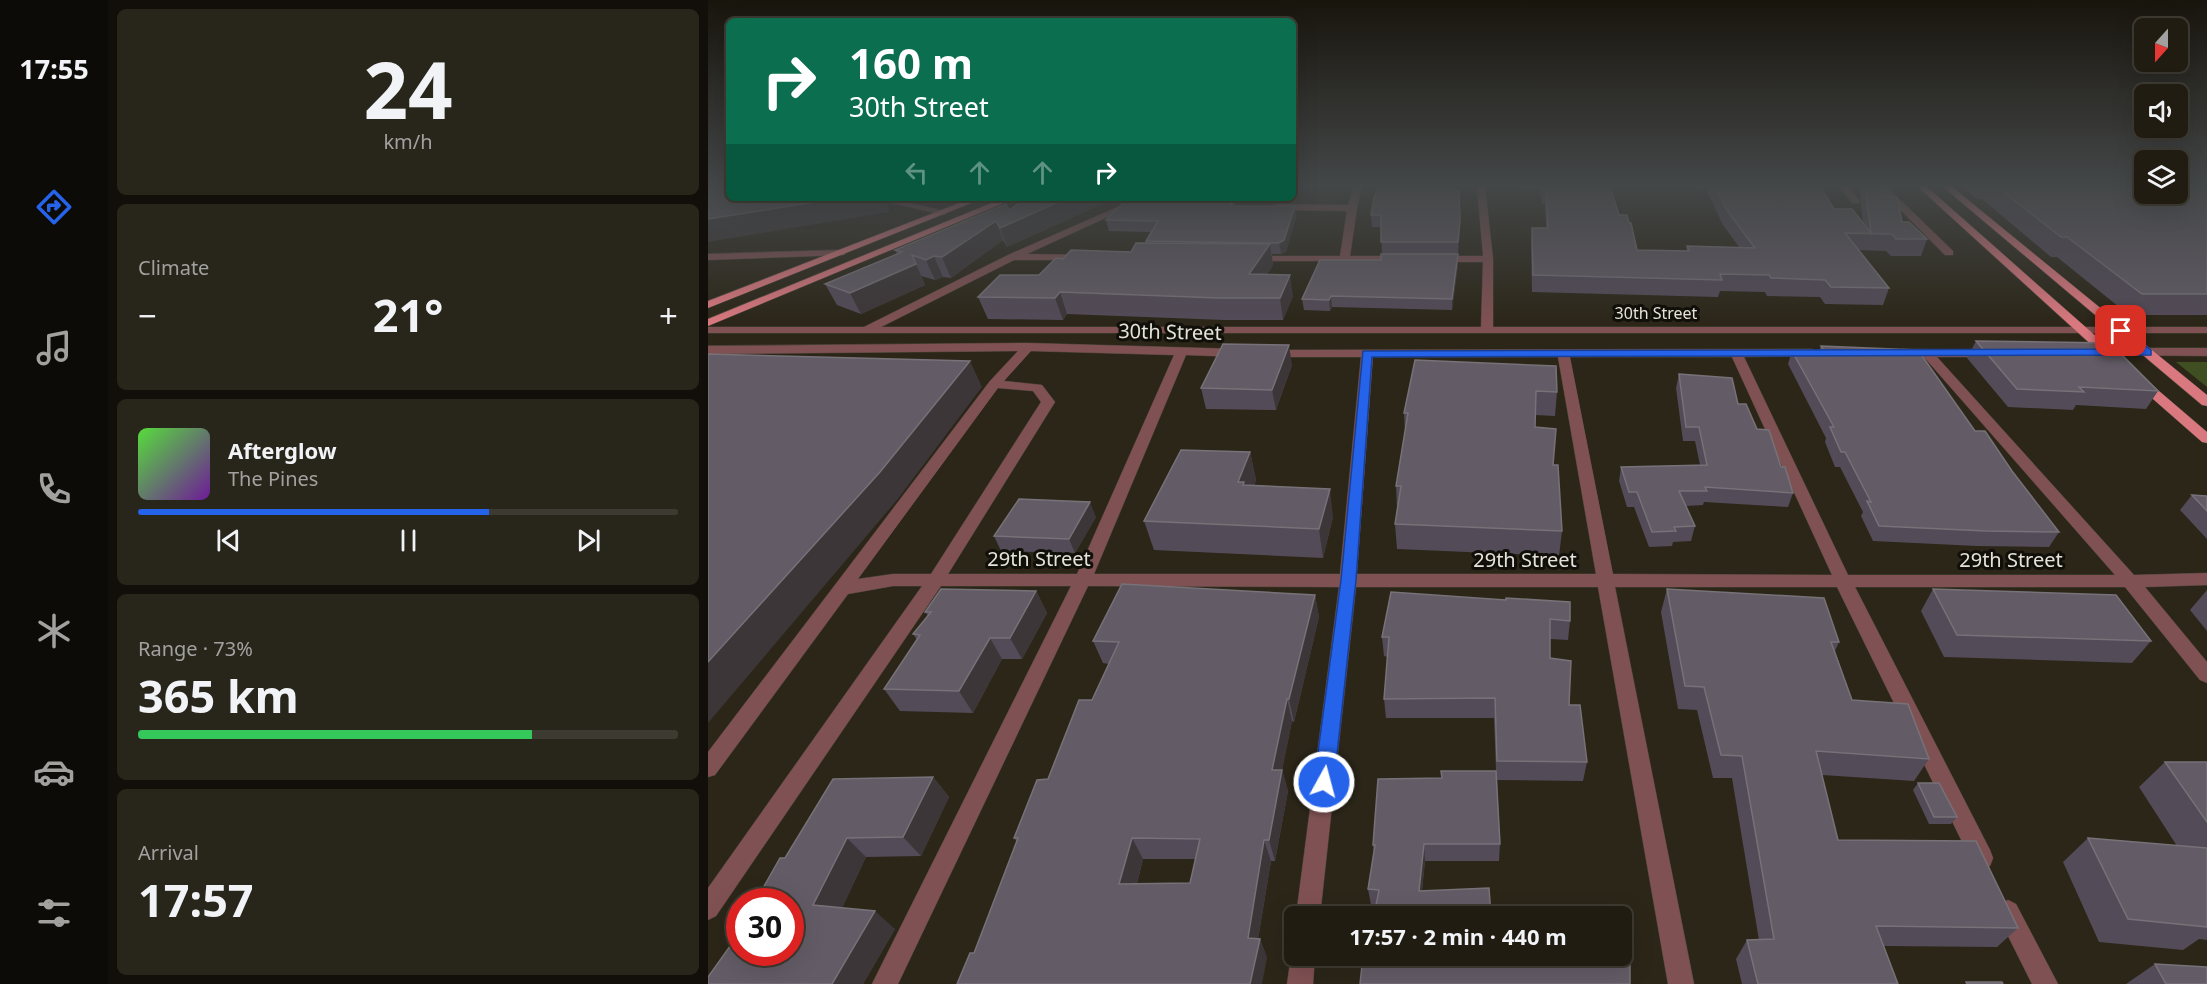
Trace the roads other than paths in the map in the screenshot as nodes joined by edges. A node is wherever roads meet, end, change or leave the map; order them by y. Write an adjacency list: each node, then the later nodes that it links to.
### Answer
1 (893, 232): 10 (main road)
2 (930, 232): 20 (main road)
3 (1070, 232): 12 (street)
4 (1349, 232): 14 (street)
5 (1485, 232): 17 (street)
6 (1928, 232): 9 (street)
7 (1973, 232): 24 (main road)
8 (2001, 232): 26 (main road)
9 (1949, 252)
10 (840, 253): 11 (street); 19 (main road)
11 (708, 257)
12 (1012, 257): 13 (street); 22 (street)
13 (1096, 258)
14 (1346, 258): 15 (street); 18 (street)
15 (1417, 259)
16 (1428, 259): 17 (street)
17 (1488, 259): 23 (street)
18 (1239, 260)
19 (708, 305)
20 (708, 323)
21 (708, 330): 22 (street, 30th Street)
22 (866, 330): 23 (street, 30th Street)
23 (1487, 330): 24 (street, 30th Street)
24 (2082, 330): 26 (street, 30th Street); 32 (main road)
25 (2207, 330): 26 (street, 30th Street)
26 (2121, 331): 33 (main road)
27 (1028, 347): 29 (street, 30th Street); 35 (street, 30th Street); 45 (street)
28 (742, 348): 29 (street, 30th Street); 30 (street, 30th Street); 44 (street)
29 (991, 348): 43 (street)
30 (708, 350)
31 (2083, 352): 32 (street)
32 (2107, 352): 33 (street); 47 (main road)
33 (2147, 352): 34 (street); 46 (main road)
34 (2207, 352)
35 (1181, 353): 36 (street, 30th Street); 50 (street)
36 (1367, 353): 37 (street, 30th Street); 51 (street)
37 (1563, 353): 38 (street, 30th Street); 52 (street)
38 (1736, 353): 39 (street, 30th Street); 53 (street)
39 (1820, 353)
40 (1892, 353): 41 (street)
41 (1927, 353): 42 (street); 54 (street)
42 (1999, 353)
43 (966, 360)
44 (741, 367)
45 (995, 384): 49 (street); 55 (street)
46 (2207, 402)
47 (2207, 439)
48 (2207, 579): 54 (street, 29th Street)
49 (936, 580): 50 (street, 29th Street); 55 (street, 29th Street); 61 (street)
50 (1083, 580): 51 (street, 29th Street); 63 (street)
51 (1348, 580): 52 (street, 29th Street); 60 (street)
52 (1606, 580): 53 (street, 29th Street); 65 (street)
53 (1843, 581): 54 (street, 29th Street); 58 (street)
54 (2130, 581): 56 (street)
55 (843, 588): 57 (street)
56 (2207, 675)
57 (708, 768)
58 (1992, 878)
59 (2002, 899): 66 (street)
60 (1309, 906)
61 (708, 908)
62 (1302, 966): 64 (street)
63 (885, 984)
64 (1300, 984)
65 (1681, 984)
66 (2045, 984)

